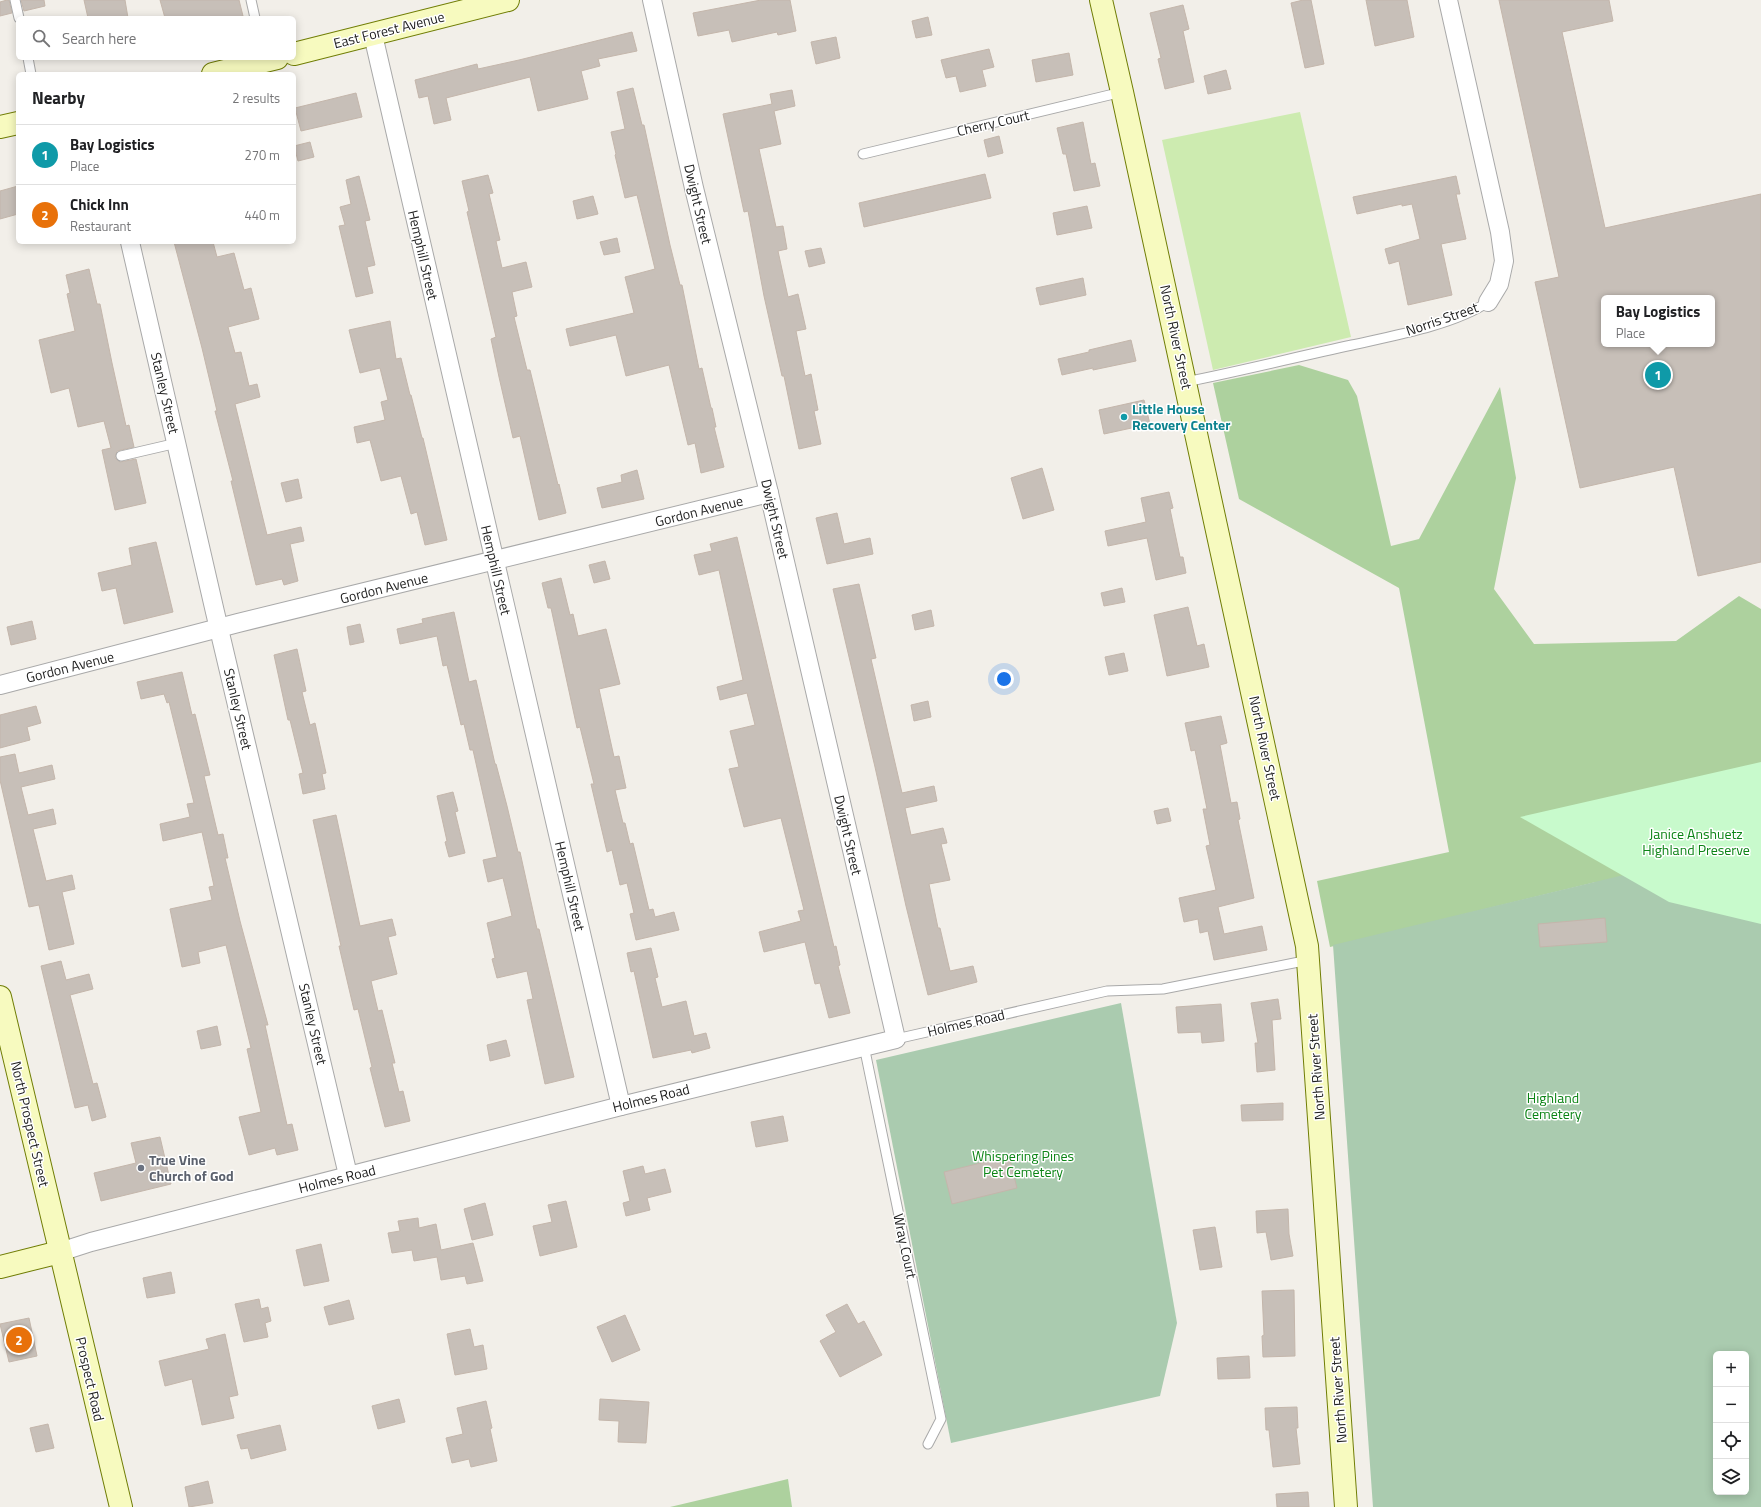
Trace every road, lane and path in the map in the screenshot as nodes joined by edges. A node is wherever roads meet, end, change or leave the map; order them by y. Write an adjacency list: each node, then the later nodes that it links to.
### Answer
1 (15, 0): 8 (lane)
2 (251, 0): 9 (lane)
3 (508, 0): 7 (street, East Forest Avenue)
4 (652, 0): 25 (street, Dwight Street)
5 (1101, 0): 16 (street, North River Street)
6 (1448, 0): 21 (street, Norris Street)
7 (486, 3): 10 (street, East Forest Avenue)
8 (19, 16)
9 (255, 16)
10 (373, 35): 11 (street, East Forest Avenue); 26 (street, Hemphill Street)
11 (296, 54)
12 (28, 60): 14 (lane)
13 (265, 60): 15 (street)
14 (31, 72)
15 (220, 72)
16 (1122, 92): 19 (lane, Cherry Court); 22 (street, North River Street)
17 (16, 123): 18 (street)
18 (0, 127)
19 (863, 154)
20 (130, 244): 23 (street, Stanley Street)
21 (1488, 302): 22 (lane, Norris Street)
22 (1185, 382): 29 (street, North River Street)
23 (177, 443): 24 (lane); 27 (street, Stanley Street)
24 (121, 456)
25 (769, 493): 26 (street, Gordon Avenue); 31 (street, Dwight Street)
26 (494, 562): 27 (street, Gordon Avenue); 33 (street, Hemphill Street)
27 (219, 628): 28 (street, Gordon Avenue); 34 (street, Stanley Street)
28 (0, 685)
29 (1308, 960): 31 (lane, Holmes Road); 39 (street, North River Street)
30 (0, 997): 35 (street, North Prospect Street)
31 (896, 1039): 32 (street, Holmes Road)
32 (864, 1046): 33 (street, Holmes Road); 37 (lane, Wray Court)
33 (621, 1106): 34 (street, Holmes Road)
34 (348, 1176): 35 (street, Holmes Road)
35 (60, 1252): 36 (street, Holmes Road); 38 (street, Prospect Road)
36 (0, 1268)
37 (928, 1444)
38 (120, 1507)
39 (1346, 1507)

